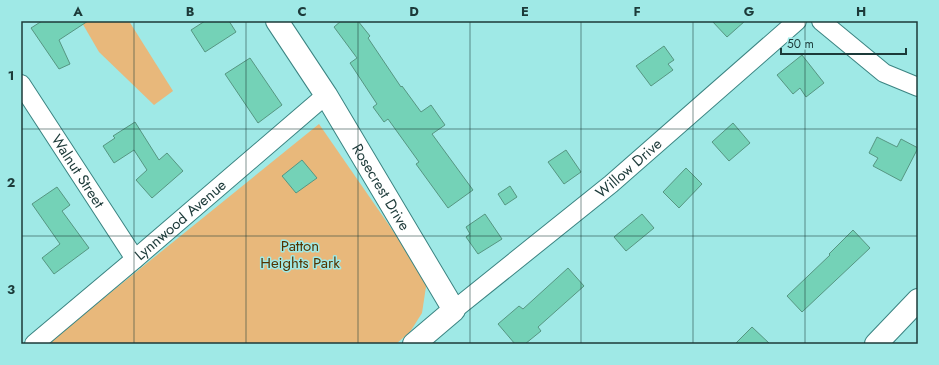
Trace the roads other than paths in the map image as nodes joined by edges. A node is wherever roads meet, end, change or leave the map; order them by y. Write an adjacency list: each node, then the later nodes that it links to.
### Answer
1 (277, 21): 6 (street, Rosecrest Drive)
2 (797, 21): 9 (street, Willow Drive)
3 (821, 21): 5 (street)
4 (21, 84): 7 (street, Walnut Street)
5 (918, 87)
6 (326, 95): 7 (street, Lynnwood Avenue); 9 (street, Rosecrest Drive)
7 (135, 259): 10 (street, Lynnwood Avenue)
8 (918, 300): 12 (street)
9 (454, 310): 11 (street)
10 (34, 344)
11 (414, 344)
12 (876, 344)

